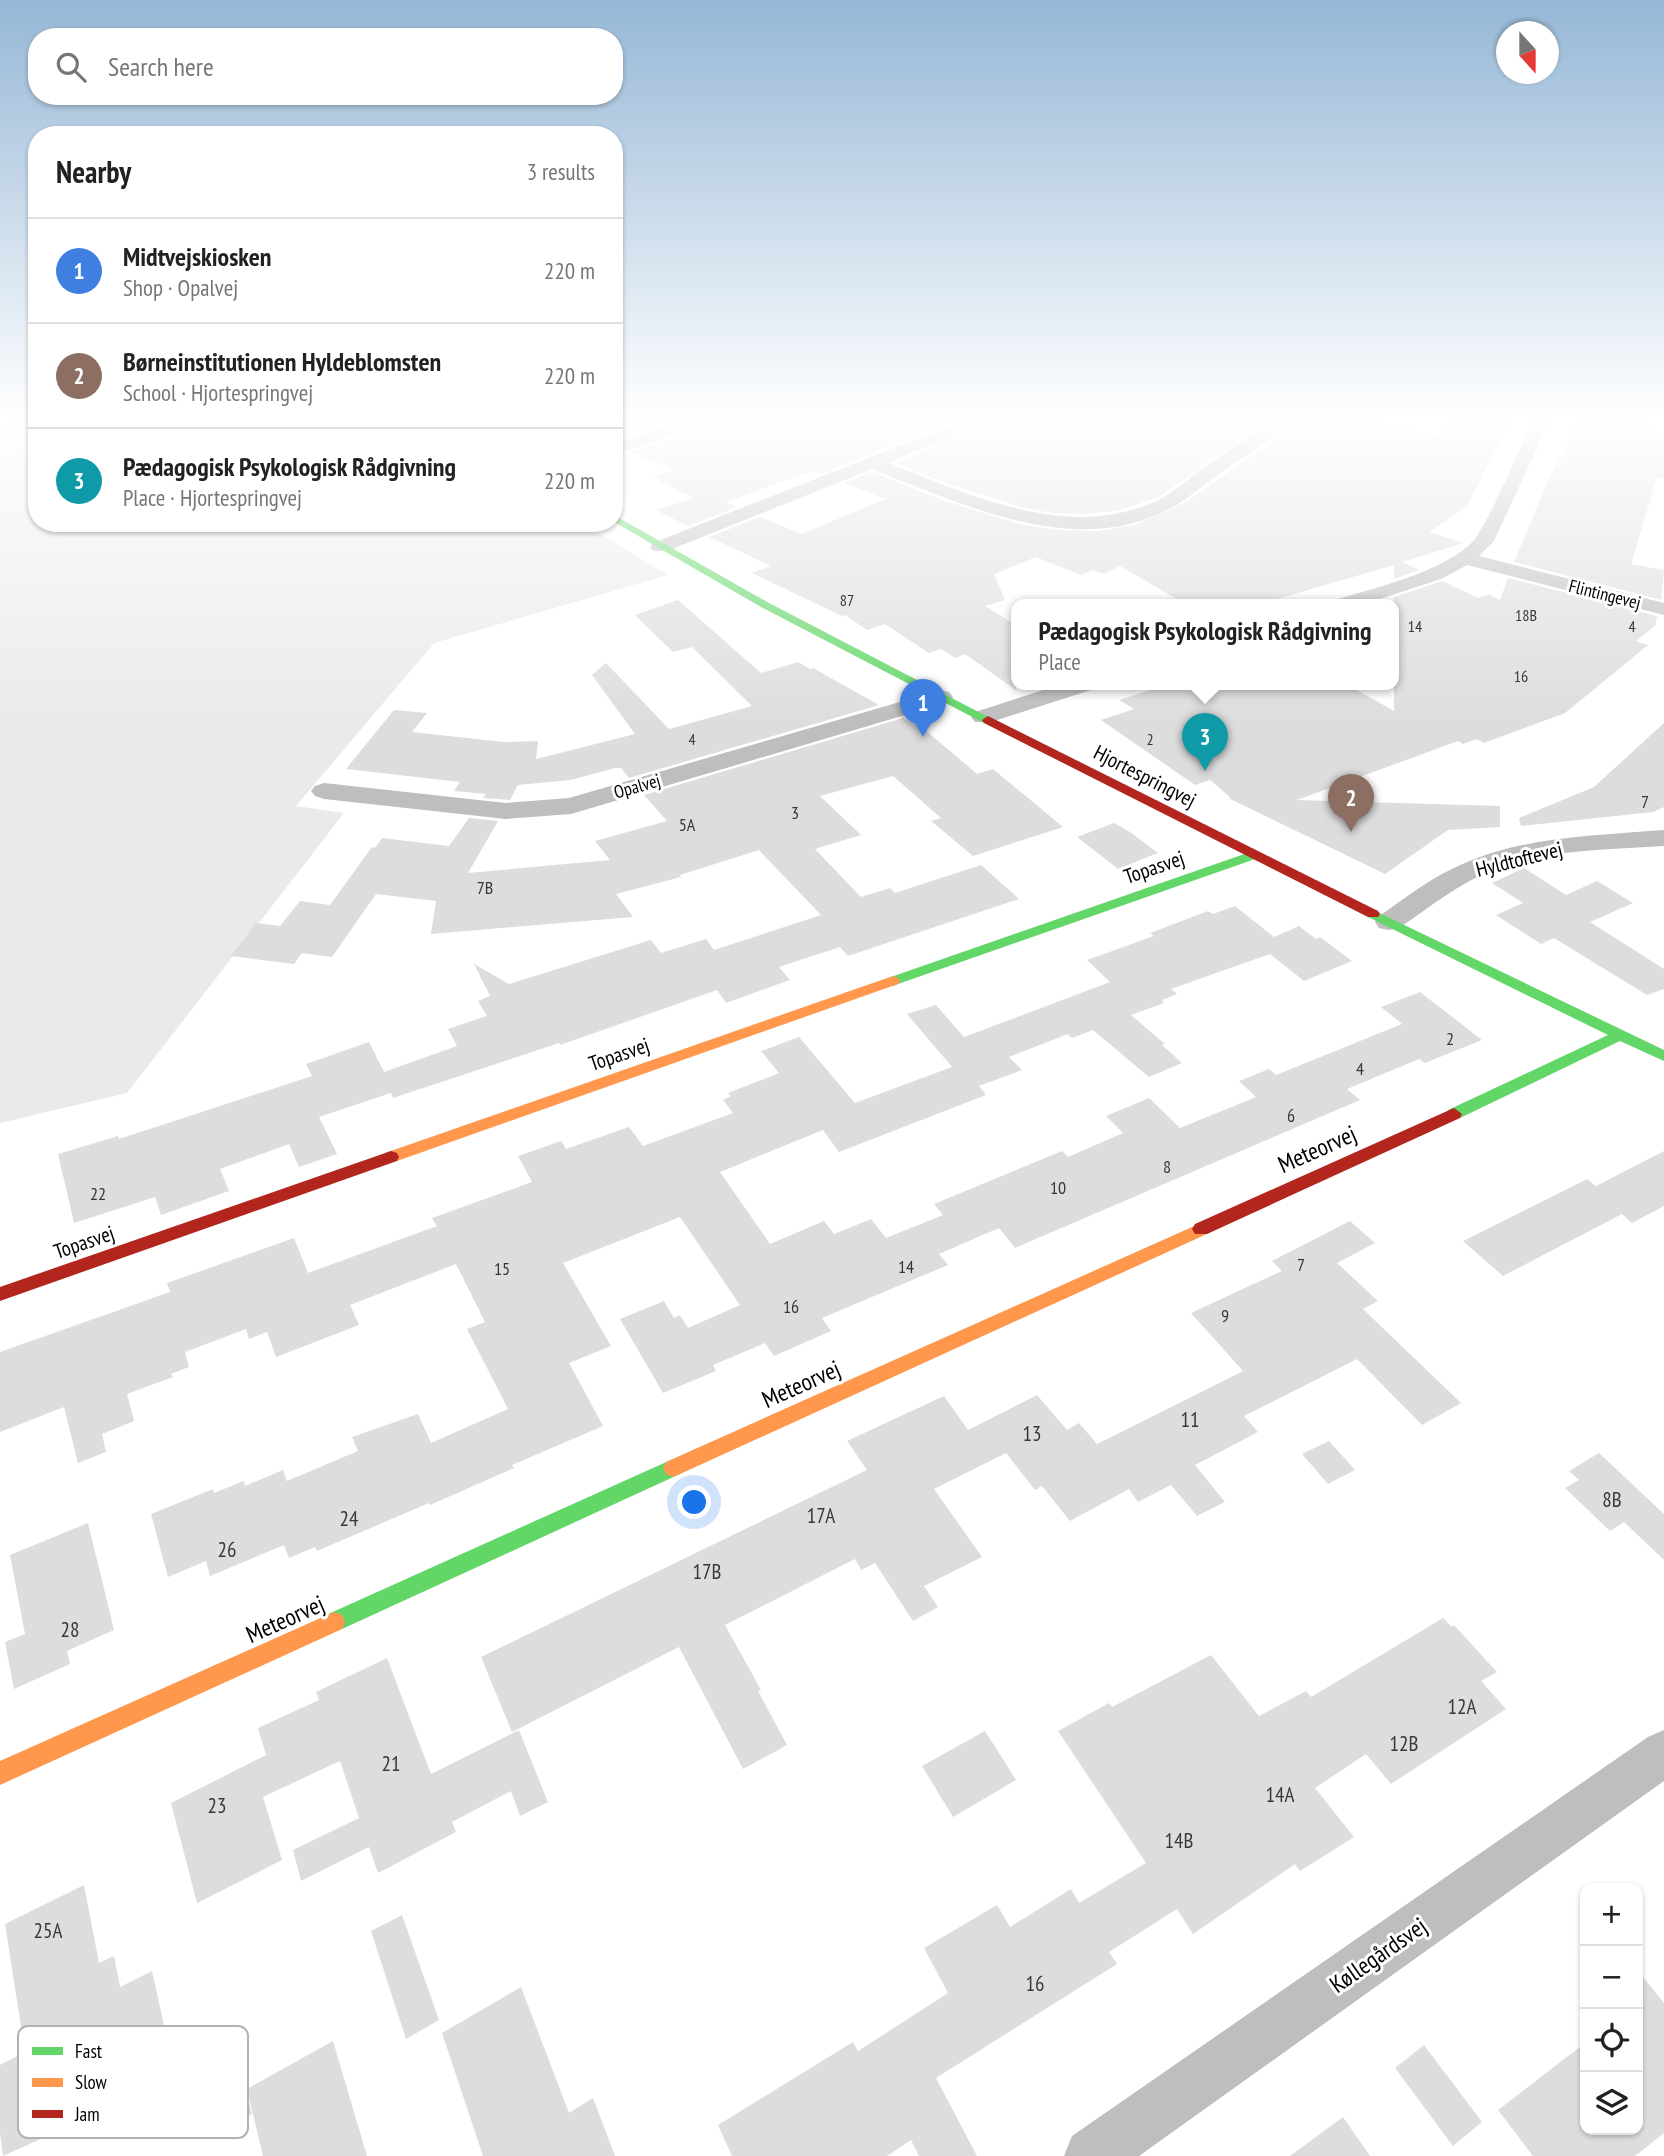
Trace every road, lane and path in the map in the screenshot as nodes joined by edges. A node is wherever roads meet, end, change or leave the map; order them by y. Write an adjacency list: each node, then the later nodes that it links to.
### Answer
1 (727, 521): 6 (street)
2 (1047, 521): 3 (street)
3 (1103, 521)
4 (1494, 521): 7 (street)
5 (623, 524): 6 (street, Hjortespringvej)
6 (660, 547): 11 (street, Hjortespringvej)
7 (1464, 558): 8 (street); 9 (street, Flintingevej)
8 (1358, 599)
9 (1664, 609)
10 (1067, 690): 12 (street)
11 (941, 696): 12 (street, Hjortespringvej); 13 (street, Opalvej)
12 (983, 717): 15 (street, Hjortespringvej)
13 (324, 791)
14 (1664, 838): 16 (street, Hyldtoftevej)
15 (1253, 855): 16 (street, Hjortespringvej); 19 (street, Topasvej)
16 (1390, 922): 17 (street, Hjortespringvej)
17 (1620, 1034): 18 (street, Hjortespringvej); 21 (street, Meteorvej)
18 (1664, 1055)
19 (0, 1294)
20 (1664, 1753): 22 (street, Køllegårdsvej)
21 (0, 1773)
22 (1092, 2156)

